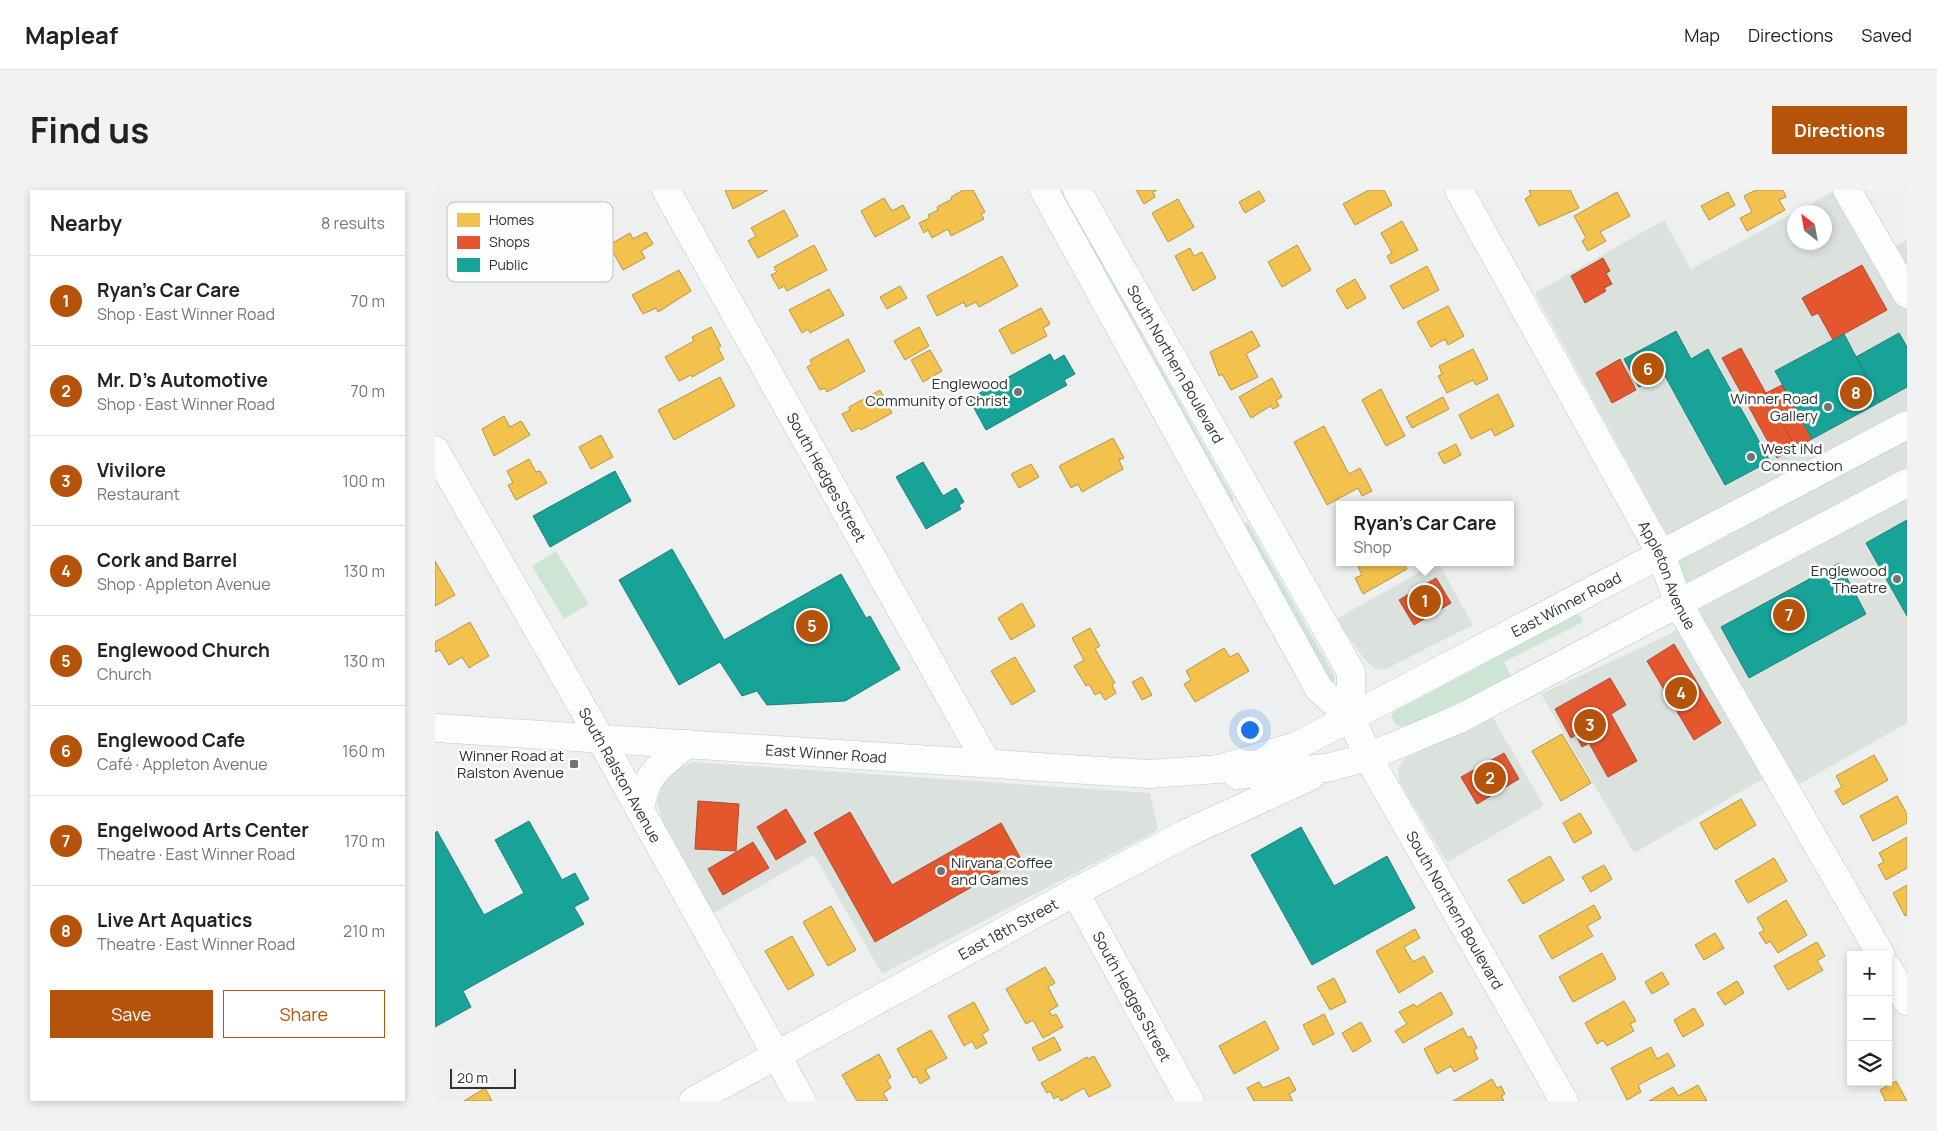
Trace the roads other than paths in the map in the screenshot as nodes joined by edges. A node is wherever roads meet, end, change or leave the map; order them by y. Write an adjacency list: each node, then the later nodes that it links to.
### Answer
1 (666, 190): 21 (street, South Hedges Street)
2 (1044, 190): 7 (street, South Northern Boulevard)
3 (1077, 190): 6 (street, South Northern Boulevard)
4 (1459, 190): 14 (street, Appleton Avenue)
5 (1847, 190): 8 (street)
6 (1096, 223): 7 (street); 12 (street, South Northern Boulevard)
7 (1070, 238): 13 (street, South Northern Boulevard)
8 (1907, 294)
9 (1907, 425): 14 (street, East Winner Road)
10 (435, 450): 18 (street, South Ralston Avenue)
11 (1907, 483): 15 (street, East Winner Road)
12 (1255, 504): 13 (street); 16 (street, South Northern Boulevard)
13 (1226, 520): 16 (street, South Northern Boulevard)
14 (1661, 554): 15 (street, Appleton Avenue); 16 (street, East Winner Road)
15 (1679, 604): 20 (street, East Winner Road); 26 (street, Appleton Avenue)
16 (1351, 717): 20 (street, South Northern Boulevard); 23 (street, East Winner Road)
17 (435, 728): 18 (street, East Winner Road)
18 (600, 738): 19 (street, East Winner Road); 24 (street, South Ralston Avenue)
19 (687, 744): 21 (street, East Winner Road); 24 (street)
20 (1368, 757): 22 (street, East Winner Road); 33 (street, South Northern Boulevard)
21 (987, 763): 23 (street, East Winner Road)
22 (1327, 768): 23 (street, East Winner Road); 25 (street, East 18th Street)
23 (1219, 769)
24 (640, 810): 29 (street, South Ralston Avenue)
25 (1075, 892): 29 (street, East 18th Street); 32 (street, South Hedges Street)
26 (1879, 951)
27 (1892, 975): 28 (street)
28 (1907, 1000)
29 (777, 1055): 30 (street, East 18th Street); 31 (street, South Ralston Avenue)
30 (693, 1101)
31 (802, 1101)
32 (1190, 1101)
33 (1564, 1101)

